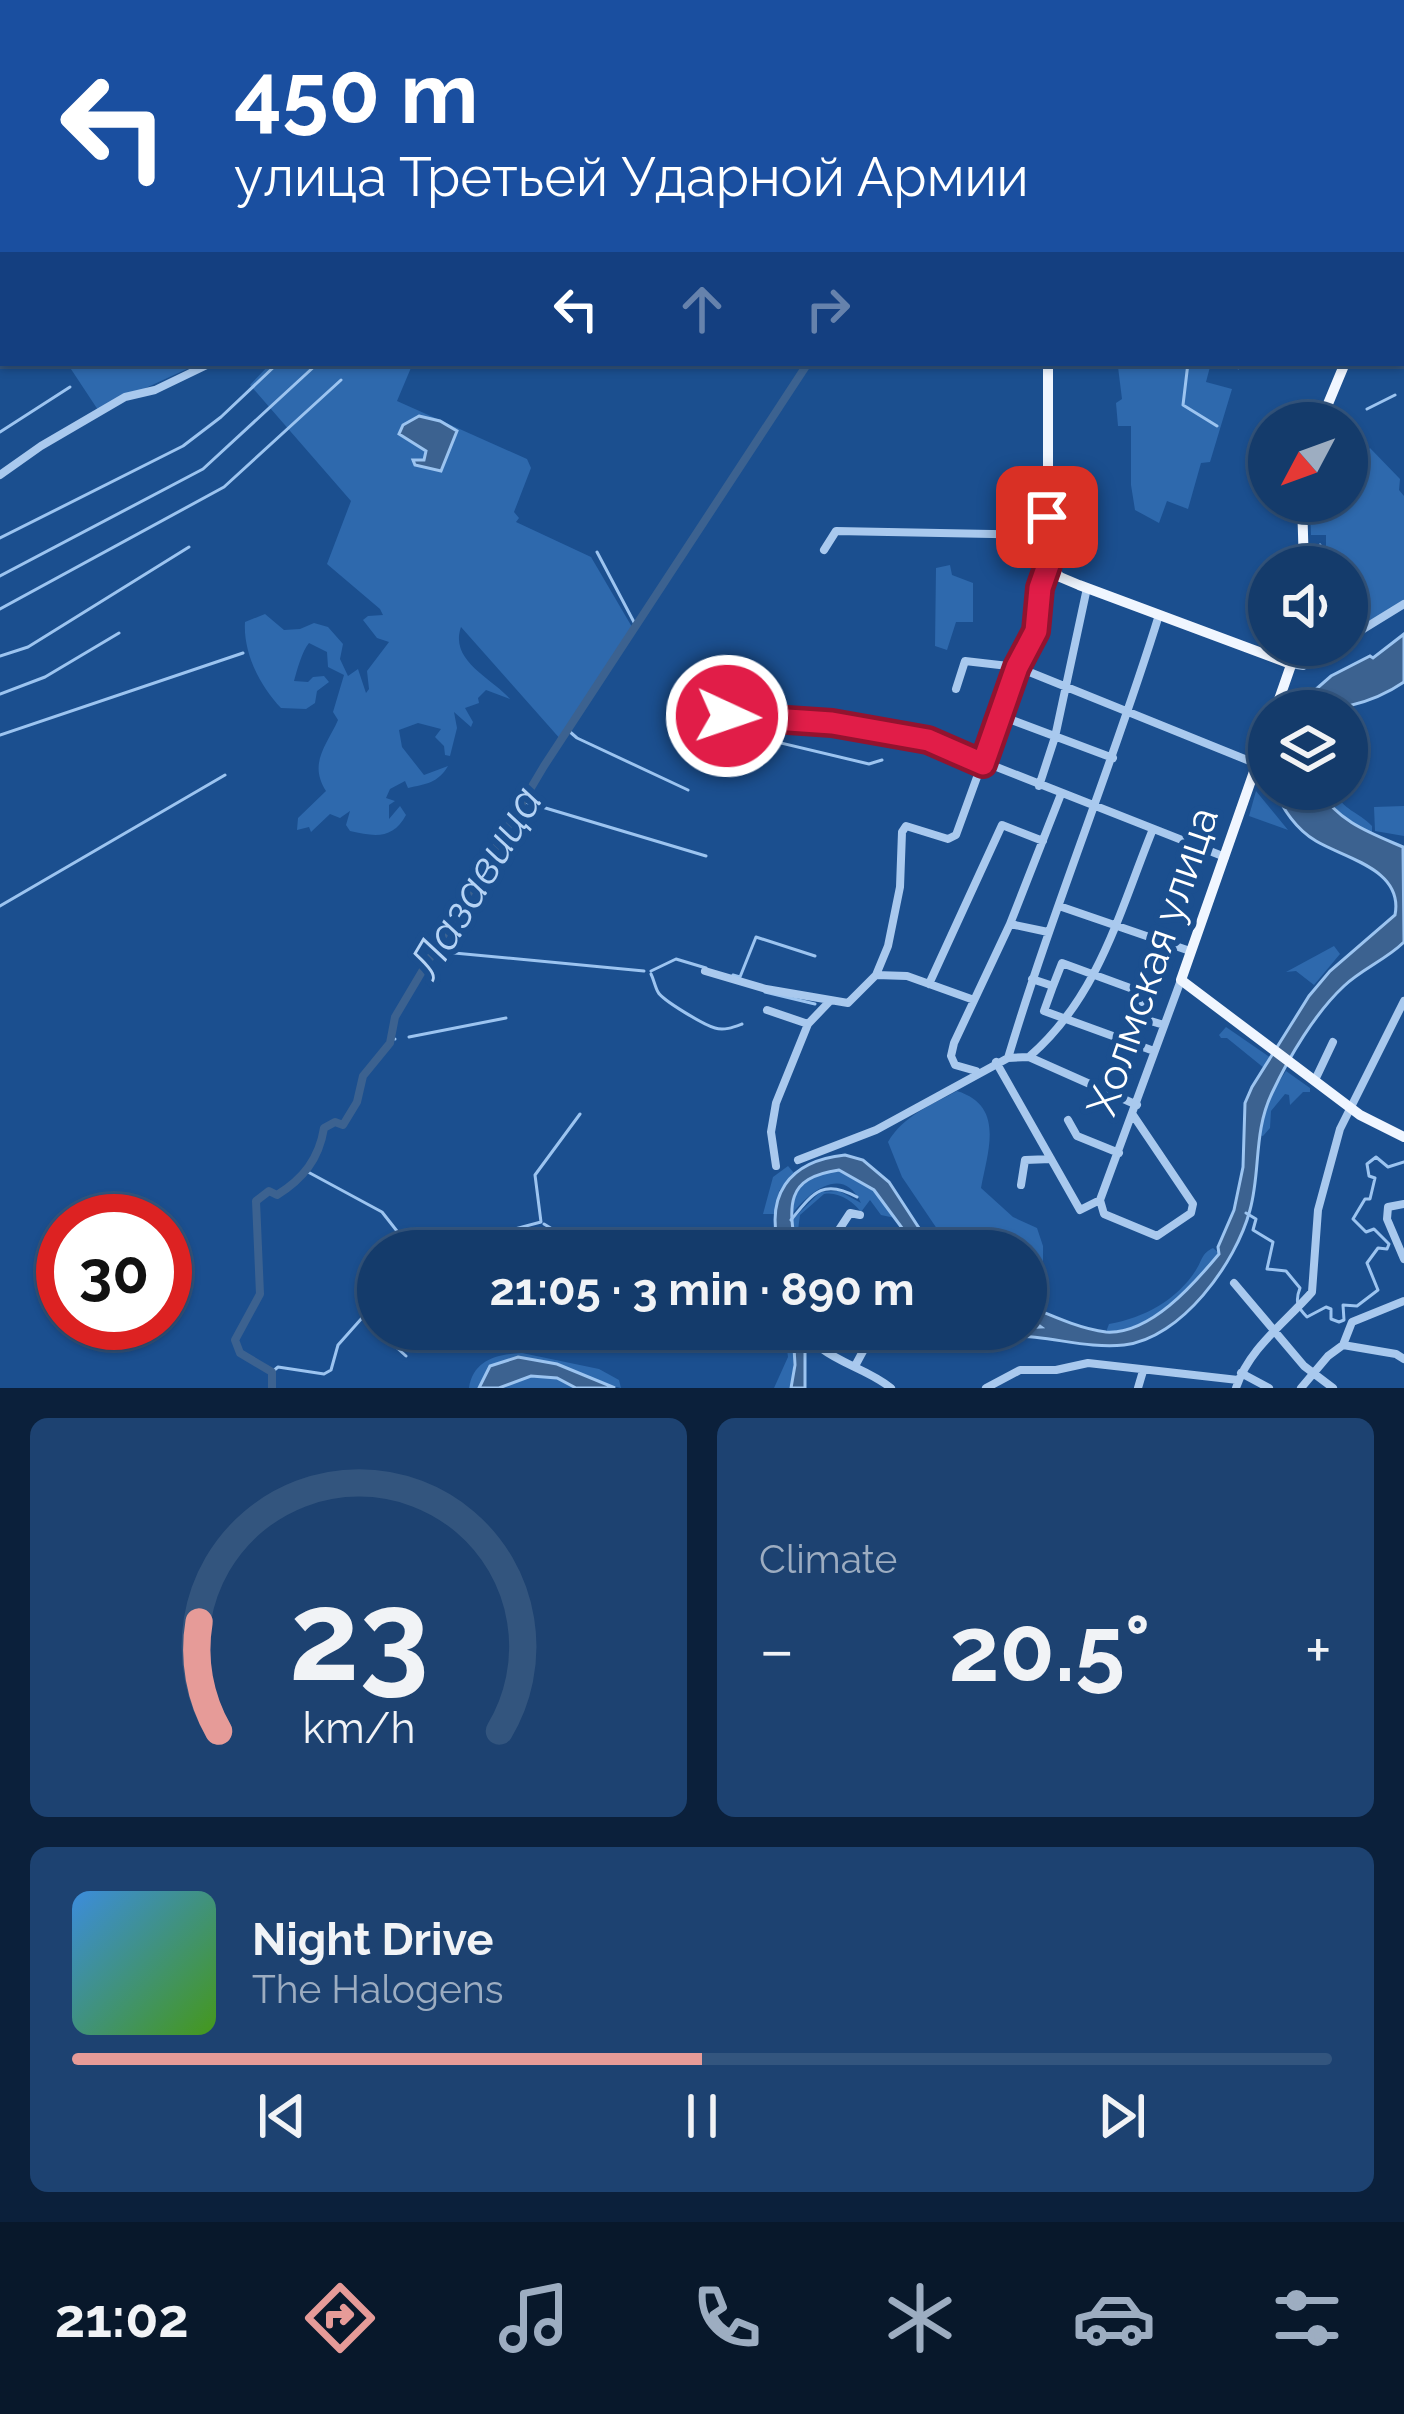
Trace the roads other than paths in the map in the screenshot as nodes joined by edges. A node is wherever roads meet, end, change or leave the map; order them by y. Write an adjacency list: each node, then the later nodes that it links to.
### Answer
1 (205, 366): 5 (street)
2 (1048, 366): 6 (main road)
3 (1344, 366): 4 (main road)
4 (1329, 402)
5 (0, 475)
6 (1047, 535): 7 (street); 8 (main road)
7 (824, 550)
8 (1048, 565): 9 (main road); 14 (street)
9 (1087, 588): 11 (main road); 15 (street)
10 (1404, 604): 12 (street)
11 (1159, 615): 13 (main road); 17 (street)
12 (1368, 626)
13 (1248, 648)
14 (1017, 667): 15 (street); 16 (street); 18 (street)
15 (1066, 686): 17 (street); 20 (street)
16 (956, 689)
17 (1129, 712): 21 (street); 22 (street)
18 (1000, 716): 20 (street); 23 (street)
19 (708, 720): 23 (street)
20 (1055, 737): 21 (street); 24 (street)
21 (1113, 758): 27 (street)
22 (1248, 760)
23 (983, 764): 24 (street); 38 (street)
24 (1039, 786): 26 (street)
25 (1248, 790): 30 (main road, Холмская улица)
26 (1060, 794): 27 (street); 29 (street)
27 (1095, 807): 28 (street); 31 (street)
28 (1153, 829): 30 (street); 33 (street)
29 (1042, 841): 32 (street); 41 (street)
30 (1225, 857): 35 (main road, Холмская улица)
31 (1059, 906): 33 (street); 34 (street)
32 (1010, 924): 34 (street); 43 (street)
33 (1118, 925): 35 (street); 37 (street)
34 (1048, 932): 39 (street)
35 (1190, 951): 40 (main road, Холмская улица)
36 (705, 971): 44 (street)
37 (1094, 974): 42 (street); 47 (street); 49 (street)
38 (876, 975): 41 (street); 44 (street)
39 (1032, 979): 42 (street); 52 (street)
40 (1181, 980): 49 (street, Холмская улица); 56 (main road)
41 (929, 984): 43 (street)
42 (1053, 986): 47 (street)
43 (974, 1000): 55 (street)
44 (831, 1001): 48 (street)
45 (1404, 1001): 57 (street)
46 (766, 1010): 48 (street)
47 (1065, 1019): 51 (street); 53 (street)
48 (808, 1024): 64 (street)
49 (1164, 1025): 51 (street, Холмская улица)
50 (1333, 1042): 56 (street)
51 (1154, 1051): 58 (street, Холмская улица)
52 (1010, 1057): 53 (street); 54 (street)
53 (1029, 1057): 58 (street)
54 (996, 1062): 55 (street); 62 (street)
55 (977, 1071): 63 (street)
56 (1315, 1080): 57 (main road)
57 (1351, 1108): 60 (main road); 73 (street)
58 (1135, 1110): 61 (street, Холмская улица); 66 (street)
59 (1067, 1120): 61 (street)
60 (1404, 1137)
61 (1119, 1153): 66 (street, Холмская улица)
62 (1051, 1159): 65 (street); 66 (street)
63 (798, 1160)
64 (776, 1166)
65 (1022, 1185)
66 (1100, 1201)
67 (1404, 1204): 70 (street)
68 (860, 1215): 69 (street)
69 (839, 1230)
70 (1404, 1259)
71 (1234, 1283): 73 (street)
72 (1404, 1300): 74 (street)
73 (1273, 1330): 80 (street); 81 (street)
74 (1343, 1345): 77 (street); 80 (street)
75 (825, 1350): 78 (street)
76 (864, 1350): 78 (street)
77 (1404, 1360)
78 (855, 1366): 82 (street)
79 (1143, 1371): 81 (street); 83 (street); 84 (street)
80 (1313, 1372): 86 (street); 87 (street)
81 (1238, 1380): 85 (street)
82 (891, 1388)
83 (986, 1388)
84 (1138, 1388)
85 (1269, 1388)
86 (1301, 1388)
87 (1333, 1388)

